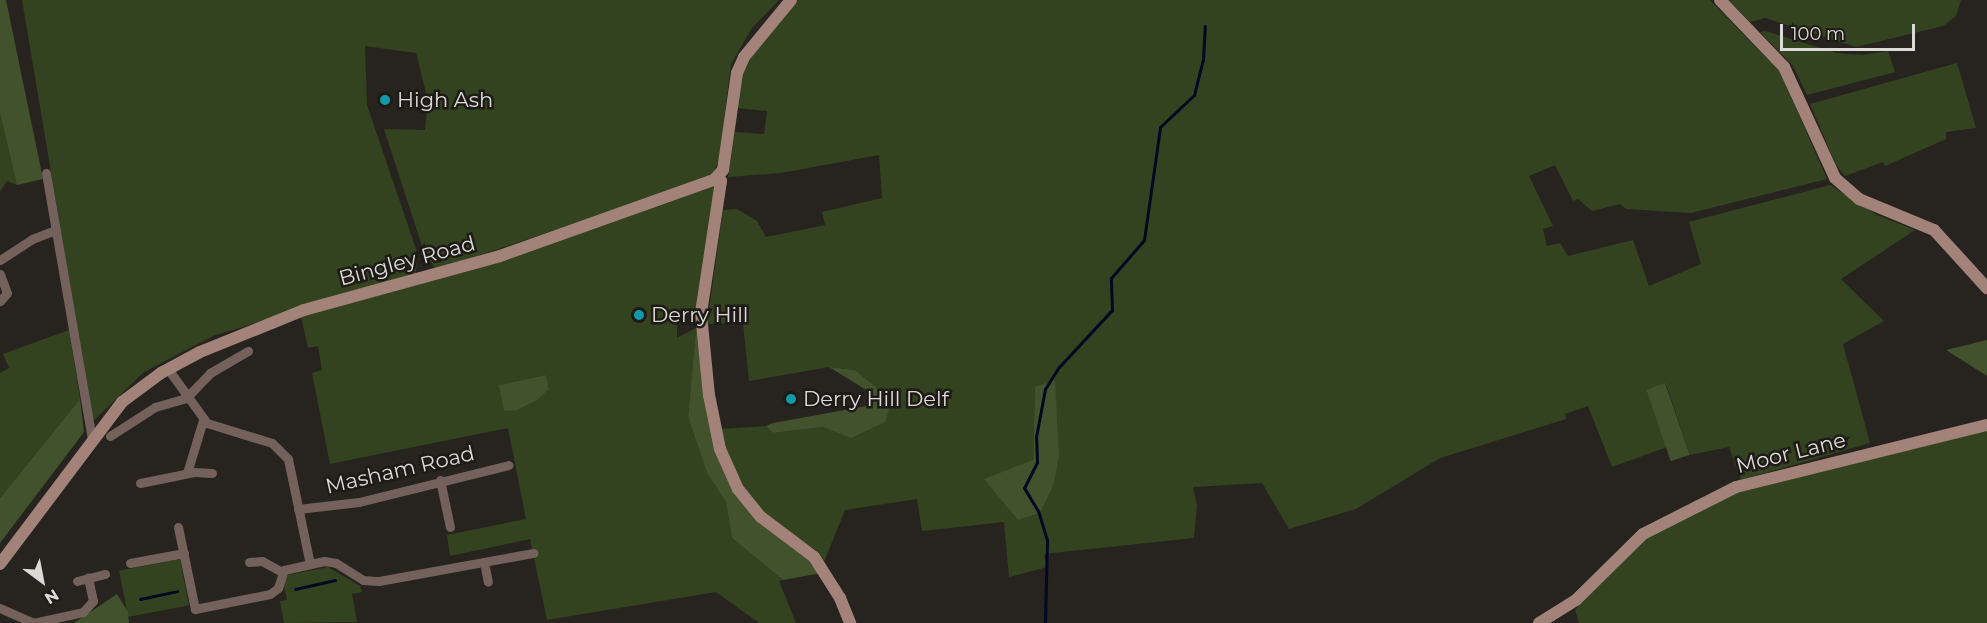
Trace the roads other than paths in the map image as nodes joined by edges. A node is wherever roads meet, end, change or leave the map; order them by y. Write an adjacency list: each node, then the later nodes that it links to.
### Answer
1 (791, 0): 4 (street)
2 (1720, 0): 8 (street)
3 (46, 173): 5 (street)
4 (718, 176): 11 (street, Bingley Road); 38 (street)
5 (55, 230): 6 (street); 16 (street)
6 (0, 260)
7 (0, 274): 9 (street)
8 (1987, 288)
9 (0, 301)
10 (248, 351): 12 (street)
11 (168, 369): 12 (street); 16 (street, Bingley Road)
12 (186, 398): 13 (street); 15 (street)
13 (203, 420): 18 (street); 22 (street)
14 (1987, 425): 39 (street, Moor Lane)
15 (110, 436)
16 (92, 440): 29 (street, Bingley Road)
17 (509, 465): 20 (street, Masham Road)
18 (187, 473): 19 (street); 21 (street)
19 (212, 473)
20 (440, 480): 22 (street, Masham Road); 24 (street)
21 (140, 483)
22 (298, 509): 31 (street)
23 (178, 526): 25 (street)
24 (450, 527)
25 (184, 553): 30 (street); 32 (street)
26 (533, 553): 28 (street)
27 (249, 562): 32 (street)
28 (484, 562): 31 (street); 36 (street)
29 (0, 564)
30 (130, 564)
31 (310, 564): 32 (street)
32 (282, 572)
33 (105, 573): 34 (street)
34 (88, 578): 35 (street); 37 (street)
35 (77, 581)
36 (488, 582)
37 (0, 608)
38 (850, 623)
39 (1539, 623)

